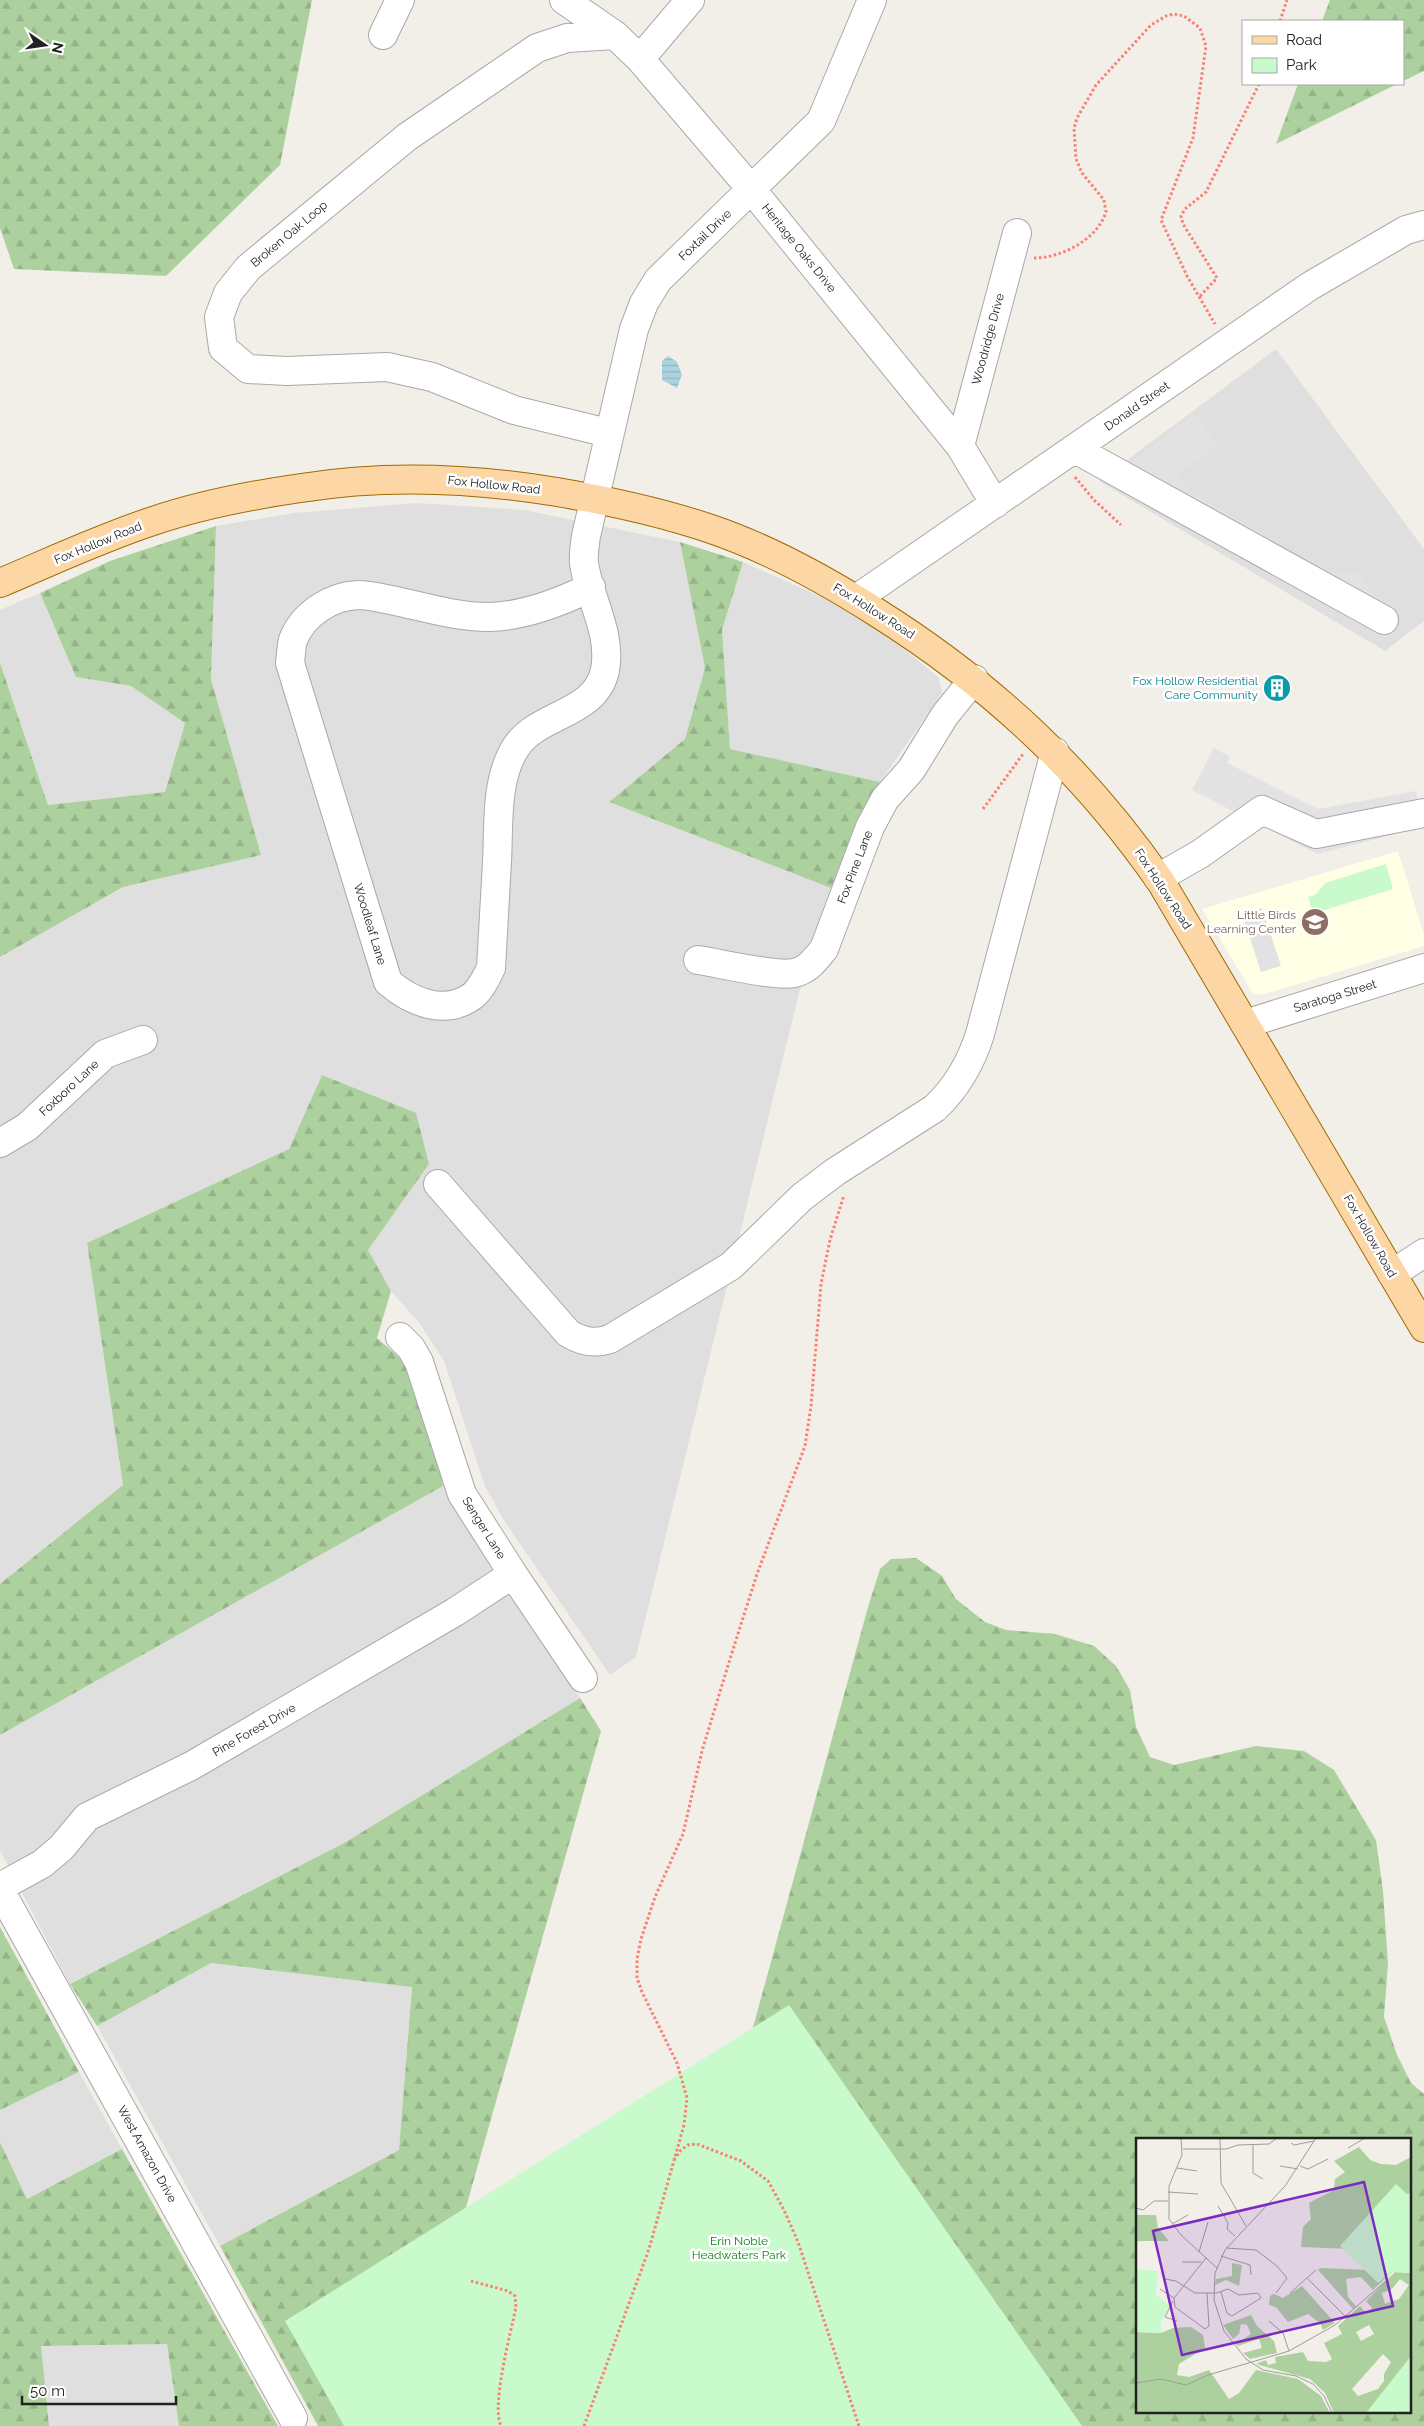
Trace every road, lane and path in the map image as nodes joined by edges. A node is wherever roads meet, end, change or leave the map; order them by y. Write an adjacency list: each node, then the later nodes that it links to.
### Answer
1 (400, 0): 7 (street)
2 (564, 0): 8 (street)
3 (690, 0): 9 (street)
4 (872, 0): 11 (street, Foxtail Drive)
5 (1287, 0): 6 (path)
6 (1280, 20)
7 (383, 35)
8 (615, 35): 9 (street); 16 (street, Broken Oak Loop)
9 (640, 59): 11 (street, Heritage Oaks Drive)
10 (1259, 85): 14 (path)
11 (752, 190): 16 (street, Foxtail Drive); 17 (street, Heritage Oaks Drive)
12 (1424, 225): 15 (street, Donald Street)
13 (1014, 244): 14 (path); 17 (street, Woodridge Drive)
14 (1200, 296): 15 (path)
15 (1227, 344): 18 (street, Donald Street)
16 (608, 433): 19 (street, Foxtail Drive)
17 (960, 446): 20 (street, Heritage Oaks Drive)
18 (1068, 454): 20 (street, Donald Street); 21 (path); 25 (street)
19 (595, 498): 22 (main road, Fox Hollow Road); 23 (street, Woodleaf Lane); 24 (main road, Fox Hollow Road)
20 (995, 504): 24 (street, Donald Street)
21 (1121, 525)
22 (0, 583)
23 (591, 587): 23 (street, Woodleaf Lane)
24 (856, 599): 26 (main road, Fox Hollow Road)
25 (1384, 620)
26 (974, 679): 27 (main road, Fox Hollow Road); 32 (street, Fox Pine Lane)
27 (1033, 731): 28 (main road, Fox Hollow Road); 29 (path)
28 (1055, 752): 31 (main road, Fox Hollow Road); 37 (street)
29 (983, 809)
30 (1424, 813): 31 (street)
31 (1158, 878): 34 (main road, Fox Hollow Road)
32 (698, 960)
33 (1424, 968): 34 (street, Saratoga Street)
34 (1245, 1024): 40 (main road, Fox Hollow Road)
35 (143, 1040): 36 (street, Foxboro Lane)
36 (0, 1143)
37 (438, 1184)
38 (833, 1232): 47 (path)
39 (1424, 1253): 40 (street)
40 (1392, 1274): 41 (main road, Fox Hollow Road)
41 (1424, 1328)
42 (400, 1337): 43 (street, Senger Lane)
43 (513, 1574): 44 (street, Senger Lane); 45 (street, Pine Forest Drive)
44 (584, 1678)
45 (0, 1887)
46 (0, 1890): 49 (street, West Amazon Drive)
47 (672, 2162): 51 (path); 52 (path)
48 (471, 2281): 50 (path)
49 (293, 2418)
50 (501, 2426)
51 (584, 2426)
52 (859, 2426)

